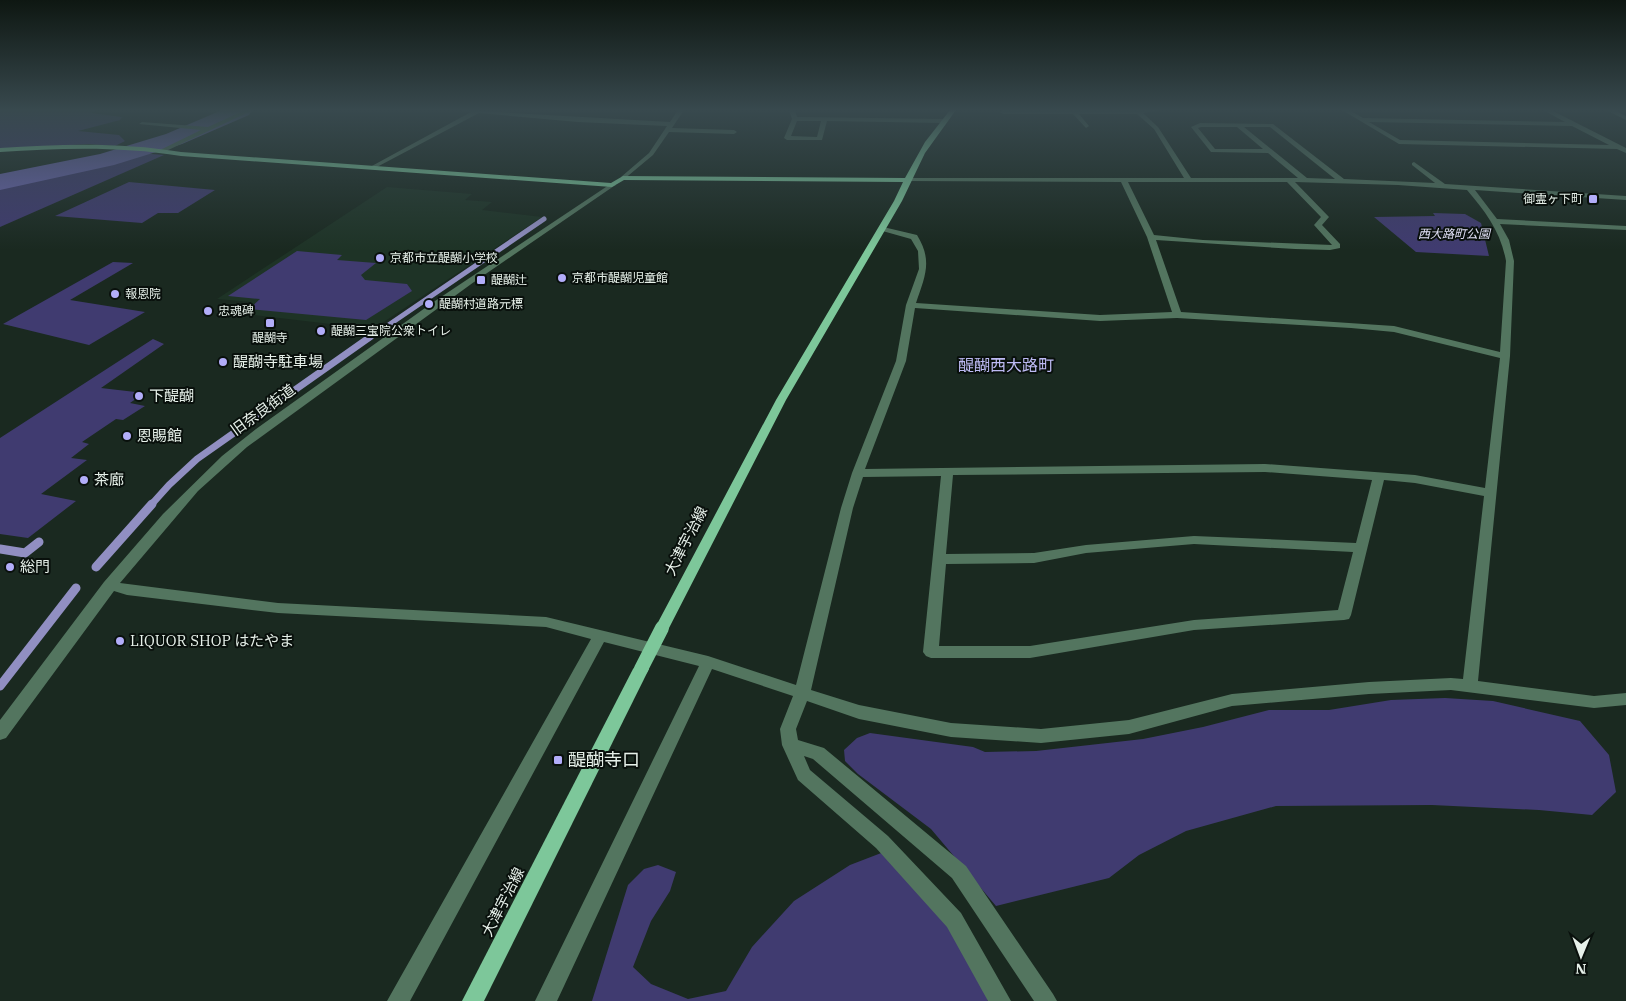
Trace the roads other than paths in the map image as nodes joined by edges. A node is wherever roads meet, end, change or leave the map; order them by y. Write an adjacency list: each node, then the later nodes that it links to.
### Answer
1 (221, 157): 9 (main road)
2 (392, 157): 9 (street)
3 (648, 157): 10 (street)
4 (921, 157): 13 (main road, 大津宇治線)
5 (1174, 157): 11 (street)
6 (1278, 157): 15 (street)
7 (1311, 157): 16 (street)
8 (1414, 164): 18 (street)
9 (373, 167): 17 (main road)
10 (623, 178): 13 (main road); 17 (main road)
11 (1188, 179): 12 (street); 14 (street)
12 (1288, 179): 15 (street); 24 (street)
13 (906, 180): 14 (street); 22 (main road, 大津宇治線)
14 (1124, 180): 24 (street)
15 (1305, 180): 16 (street)
16 (1342, 181): 18 (street)
17 (612, 185): 34 (street, 旧奈良街道)
18 (1442, 186): 19 (street)
19 (1469, 188): 20 (street); 21 (street)
20 (1626, 198)
21 (1496, 221): 23 (street); 27 (street)
22 (882, 228): 25 (street); 43 (main road, 大津宇治線, bridge)
23 (1626, 228)
24 (1151, 236): 26 (street)
25 (911, 305): 26 (street); 29 (street)
26 (1177, 315): 27 (street)
27 (1505, 356): 31 (street)
28 (947, 472): 29 (street); 30 (street); 33 (street)
29 (858, 473): 38 (street)
30 (1379, 476): 31 (street); 32 (street)
31 (1489, 493): 37 (street)
32 (1361, 548): 33 (street); 33 (street)
33 (940, 559)
34 (109, 585): 35 (street); 40 (street, 旧奈良街道)
35 (600, 635): 36 (street); 42 (street)
36 (708, 662): 38 (street); 44 (street)
37 (1470, 686): 38 (street); 39 (street)
38 (802, 693): 41 (street)
39 (1626, 699)
40 (0, 734)
41 (790, 745): 45 (street); 46 (street)
42 (398, 1001)
43 (473, 1001)
44 (546, 1001)
45 (1000, 1001)
46 (1046, 1001)

